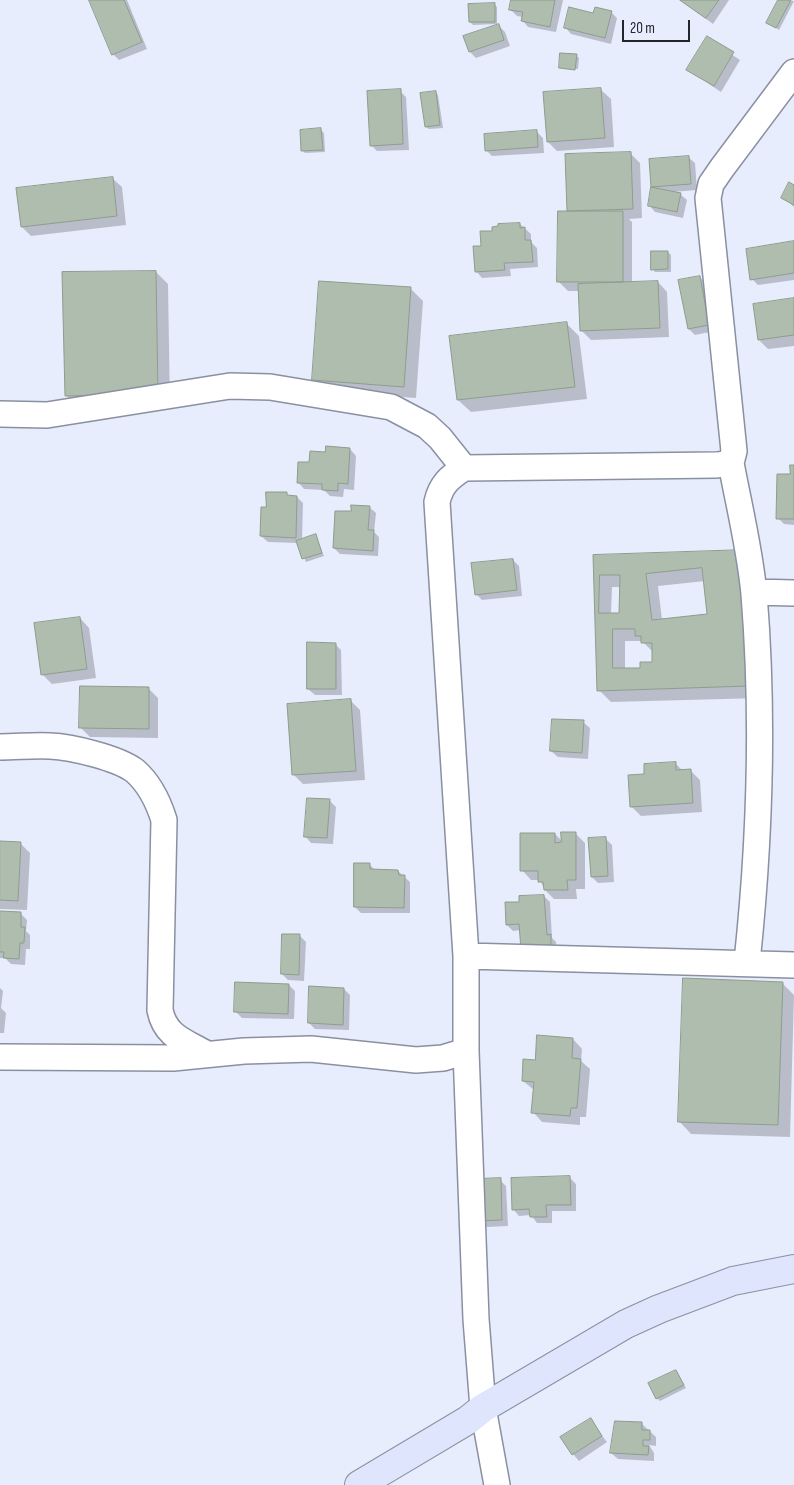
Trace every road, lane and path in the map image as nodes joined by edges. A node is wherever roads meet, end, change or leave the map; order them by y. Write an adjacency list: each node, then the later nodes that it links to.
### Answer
1 (794, 72): 3 (street)
2 (0, 414): 4 (street)
3 (731, 463): 4 (street); 5 (street)
4 (464, 468): 8 (street)
5 (754, 592): 6 (street); 9 (street)
6 (794, 592)
7 (0, 747): 12 (street)
8 (466, 956): 9 (street); 11 (street)
9 (747, 962): 10 (street)
10 (794, 965)
11 (466, 1051): 12 (street); 15 (street)
12 (205, 1053): 13 (street)
13 (0, 1057)
14 (794, 1269): 15 (street)
15 (483, 1408): 16 (street); 17 (street)
16 (359, 1485)
17 (497, 1485)

